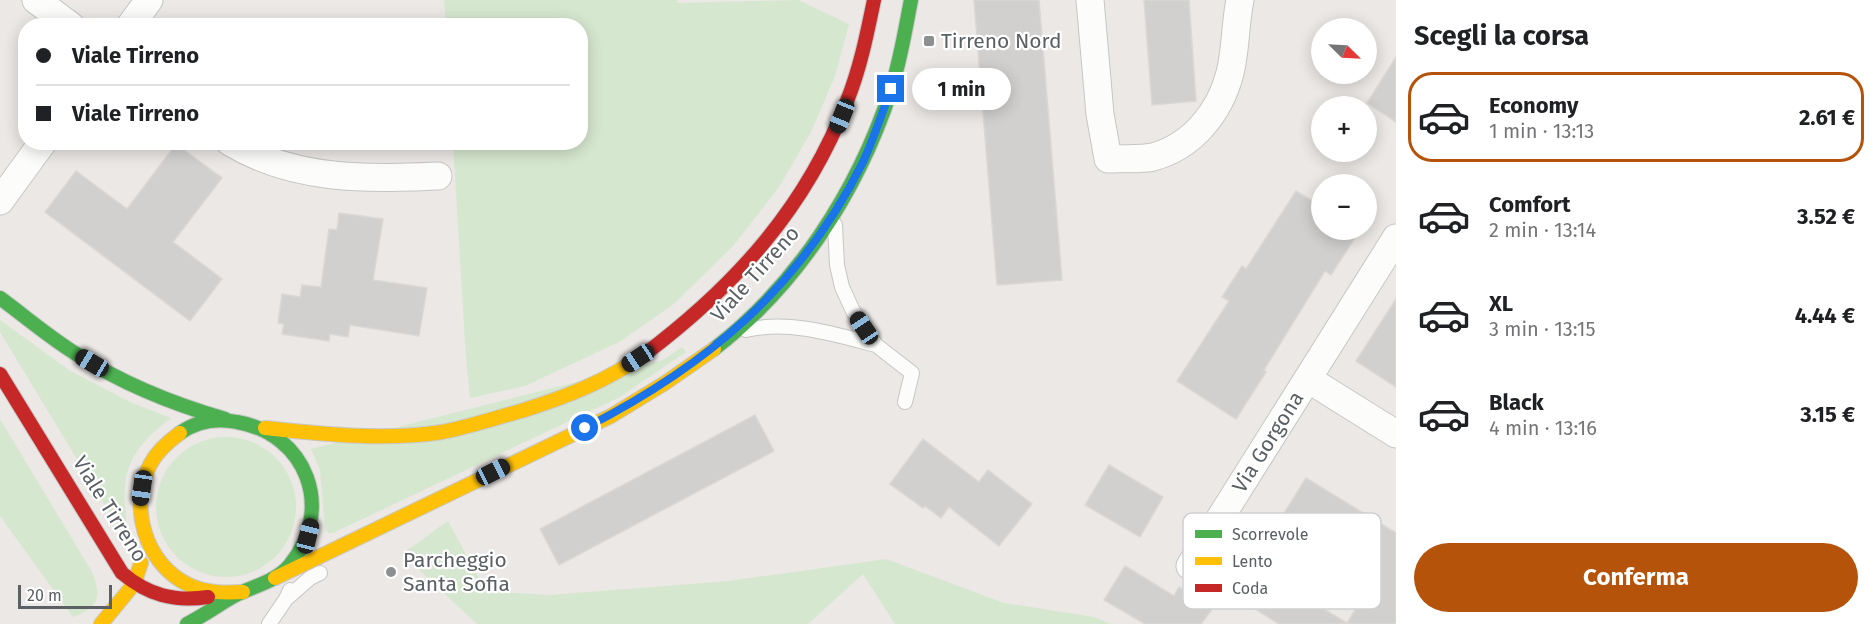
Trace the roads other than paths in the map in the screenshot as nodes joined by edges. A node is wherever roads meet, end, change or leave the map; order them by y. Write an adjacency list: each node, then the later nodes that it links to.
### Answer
1 (36, 0): 7 (street)
2 (149, 0): 8 (street)
3 (874, 0): 22 (street, Viale Tirreno)
4 (911, 0): 13 (street, Viale Tirreno)
5 (1090, 0): 6 (street)
6 (1240, 0)
7 (60, 18)
8 (136, 18)
9 (37, 150): 12 (street)
10 (243, 150): 11 (street)
11 (438, 176)
12 (0, 201)
13 (835, 211): 16 (street, Viale Tirreno); 17 (lane)
14 (1396, 238): 19 (street, Via Gorgona)
15 (0, 298): 21 (street)
16 (732, 334): 17 (lane); 24 (street, Viale Tirreno)
17 (876, 345): 20 (lane)
18 (0, 374): 32 (street, Viale Tirreno)
19 (1308, 379): 23 (street); 25 (street, Via Gorgona)
20 (905, 402)
21 (227, 419): 22 (street); 27 (street)
22 (265, 428): 26 (street)
23 (1396, 434)
24 (417, 511): 28 (lane); 29 (street, Viale Tirreno)
25 (1223, 513)
26 (308, 536): 29 (lane); 31 (street)
27 (145, 537): 32 (street); 34 (street)
28 (348, 558)
29 (300, 566): 31 (street, Viale Tirreno); 35 (lane)
30 (329, 568): 35 (lane)
31 (274, 578): 33 (street)
32 (134, 584): 34 (street, Viale Tirreno); 36 (street)
33 (243, 592): 34 (street); 37 (street)
34 (226, 593)
35 (286, 599): 38 (lane)
36 (101, 624)
37 (187, 624)
38 (269, 624)

